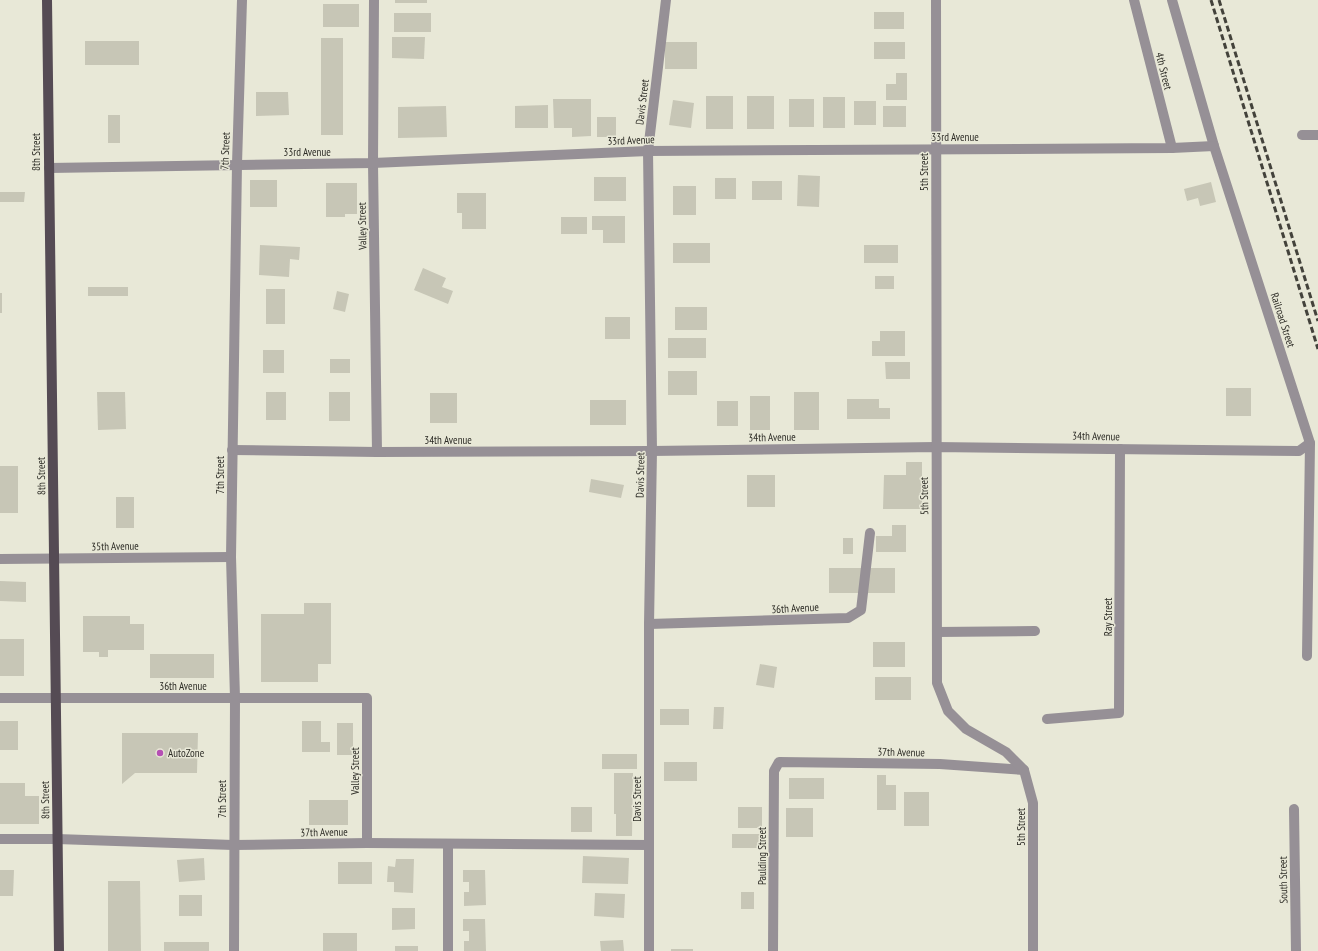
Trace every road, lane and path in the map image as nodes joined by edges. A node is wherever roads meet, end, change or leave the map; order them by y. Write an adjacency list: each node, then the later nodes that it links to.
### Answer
1 (48, 0): 16 (main road, 8th Street)
2 (242, 0): 15 (street, 7th Street)
3 (374, 0): 14 (street, Valley Street)
4 (666, 0): 13 (street, Davis Street)
5 (936, 0): 12 (street, 5th Street)
6 (1134, 0): 11 (street, 4th Street)
7 (1172, 0): 10 (street, Railroad Street)
8 (1302, 135): 9 (street)
9 (1318, 135)
10 (1214, 146): 11 (street, 33rd Avenue); 17 (street, Railroad Street)
11 (1172, 148): 12 (street, 33rd Avenue)
12 (936, 149): 13 (street, 33rd Avenue); 18 (street, 5th Street)
13 (648, 151): 14 (street, 33rd Avenue); 21 (street, Davis Street)
14 (373, 163): 15 (street, 33rd Avenue); 22 (street, Valley Street)
15 (237, 164): 16 (street, 33rd Avenue); 20 (street, 7th Street)
16 (49, 168): 26 (main road, 8th Street)
17 (1310, 443): 19 (street, 34th Avenue); 30 (street, Railroad Street)
18 (935, 447): 19 (street, 34th Avenue); 21 (street, 34th Avenue); 29 (street, 5th Street)
19 (1120, 449): 35 (street, Ray Street)
20 (232, 450): 22 (street, 34th Avenue); 24 (street, 7th Street)
21 (652, 451): 22 (street, 34th Avenue); 27 (street, Davis Street)
22 (377, 452)
23 (870, 533): 27 (street, 36th Avenue)
24 (231, 557): 26 (street, 35th Avenue); 33 (street, 7th Street)
25 (0, 559): 26 (street, 35th Avenue)
26 (54, 559): 32 (main road, 8th Street)
27 (649, 624): 44 (street, Davis Street)
28 (1035, 631): 29 (street)
29 (937, 632): 37 (street, 5th Street)
30 (1307, 656)
31 (0, 698): 32 (street, 36th Avenue)
32 (55, 698): 33 (street, 36th Avenue); 39 (main road, 8th Street)
33 (234, 698): 34 (street, 36th Avenue); 43 (street, 7th Street)
34 (367, 698): 41 (street, Valley Street)
35 (1047, 719)
36 (779, 762): 37 (street, 37th Avenue); 49 (street, Paulding Street)
37 (1024, 770): 50 (street, 5th Street)
38 (1294, 809): 51 (street, South Street)
39 (57, 838): 40 (street, 37th Avenue); 43 (street, 37th Avenue); 45 (main road, 8th Street)
40 (0, 839)
41 (367, 843): 42 (street, 37th Avenue); 43 (street, 37th Avenue)
42 (448, 844): 44 (street, 37th Avenue); 47 (street)
43 (233, 845): 46 (street, 7th Street)
44 (649, 845): 48 (street, Davis Street)
45 (59, 951)
46 (234, 951)
47 (448, 951)
48 (649, 951)
49 (773, 951)
50 (1033, 951)
51 (1296, 951)

